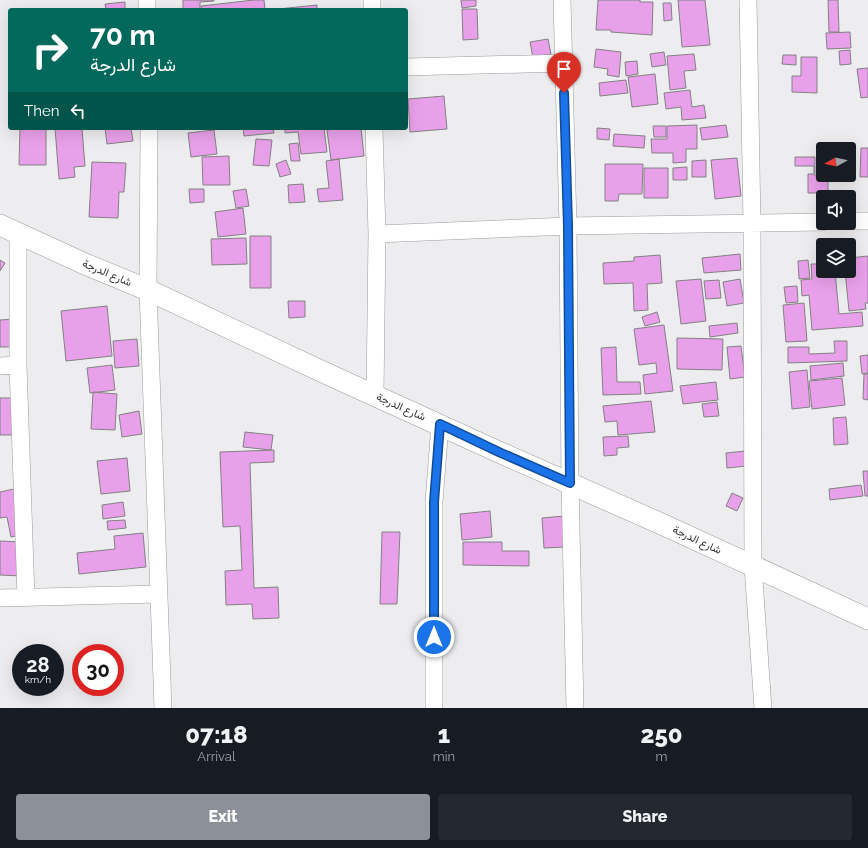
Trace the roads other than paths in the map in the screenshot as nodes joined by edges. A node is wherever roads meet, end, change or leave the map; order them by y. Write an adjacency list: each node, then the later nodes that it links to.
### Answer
1 (562, 0): 3 (street)
2 (748, 0): 10 (street)
3 (564, 63): 4 (street); 11 (street)
4 (408, 67)
5 (149, 130): 14 (street)
6 (374, 130): 13 (street)
7 (856, 221): 8 (street)
8 (868, 221)
9 (816, 222): 10 (street)
10 (752, 224): 11 (street); 20 (street)
11 (568, 226): 13 (street); 19 (street)
12 (9, 229): 14 (street, شارع الدرجة); 15 (street)
13 (377, 234): 17 (street)
14 (148, 290): 17 (street, شارع الدرجة); 21 (street)
15 (18, 365): 16 (street); 22 (street)
16 (0, 366)
17 (375, 395): 18 (street, شارع الدرجة)
18 (440, 424): 19 (street, شارع الدرجة); 26 (street)
19 (570, 483): 20 (street, شارع الدرجة); 27 (street)
20 (752, 566): 24 (street, شارع الدرجة); 28 (street)
21 (159, 594): 22 (street); 25 (street)
22 (26, 597): 23 (street)
23 (0, 598)
24 (868, 620)
25 (163, 708)
26 (434, 708)
27 (576, 708)
28 (763, 708)

